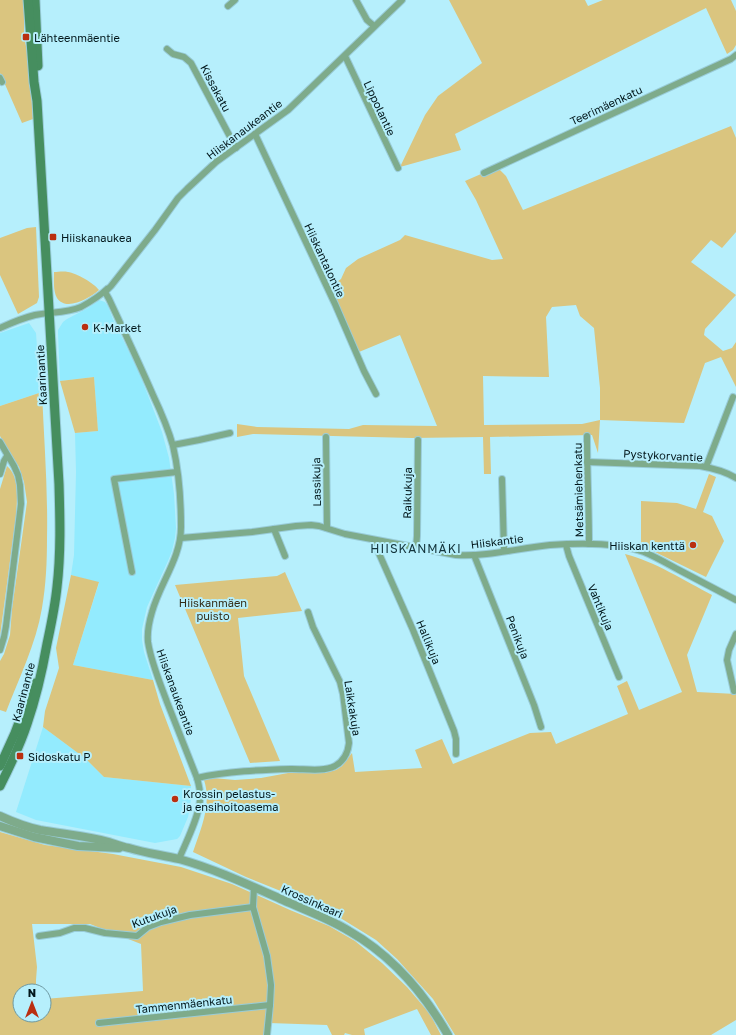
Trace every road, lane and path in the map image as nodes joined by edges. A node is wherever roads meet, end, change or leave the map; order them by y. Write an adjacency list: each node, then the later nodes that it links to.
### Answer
1 (28, 0): 11 (main road, Kaarinantie)
2 (35, 0): 11 (main road, Kaarinantie)
3 (235, 0): 6 (street)
4 (356, 0): 7 (street)
5 (402, 0): 7 (street, Hiiskanaukeantie)
6 (228, 6)
7 (374, 26): 10 (street, Hiiskanaukeantie)
8 (167, 49): 13 (street, Kissakatu)
9 (736, 55): 15 (street, Teerimäenkatu)
10 (344, 56): 12 (street, Hiiskanaukeantie); 14 (street, Lippolantie)
11 (37, 101): 17 (main road, Kaarinantie)
12 (255, 134): 13 (street, Hiiskanaukeantie); 19 (street, Hiiskantalontie)
13 (236, 148): 16 (street, Hiiskanaukeantie)
14 (398, 168)
15 (484, 173)
16 (112, 286): 17 (street, Hiiskanaukeantie); 26 (street, Hiiskanaukeantie)
17 (49, 313): 18 (street, Hiiskanaukeantie); 48 (main road, Kaarinantie)
18 (0, 328)
19 (376, 394)
20 (732, 397): 29 (street)
21 (230, 433): 26 (street)
22 (587, 436): 28 (street, Metsämiehenkatu)
23 (326, 437): 34 (street, Lassikuja)
24 (418, 440): 40 (street, Raikukuja)
25 (0, 442): 27 (street)
26 (173, 445): 30 (street, Hiiskanaukeantie)
27 (7, 456): 31 (street); 49 (street)
28 (587, 462): 29 (street, Pystykorvantie); 38 (street, Metsämiehenkatu)
29 (706, 467): 32 (street, Pystykorvantie)
30 (177, 472): 36 (street, Hiiskanaukeantie); 44 (street)
31 (0, 474)
32 (736, 478)
33 (502, 479): 41 (street)
34 (327, 528): 35 (street, Hiiskantie); 37 (street, Hiiskantie)
35 (274, 529): 36 (street, Hiiskantie); 43 (street)
36 (181, 538): 55 (street, Hiiskanaukeantie)
37 (375, 540): 40 (street, Hiiskantie); 53 (street, Hallikuja)
38 (589, 544): 39 (street, Hiiskantie); 45 (street, Hiiskantie)
39 (566, 545): 41 (street, Hiiskantie); 50 (street, Vahtikuja)
40 (416, 548): 42 (street, Hiiskantie)
41 (504, 551): 42 (street, Hiiskantie)
42 (474, 555): 52 (street, Penikuja)
43 (285, 556)
44 (132, 572)
45 (736, 600)
46 (308, 612): 55 (street, Laikkakuja)
47 (736, 634): 51 (street)
48 (47, 648): 54 (main road, Kaarinantie); 56 (main road, Kaarinantie)
49 (0, 650)
50 (619, 677)
51 (734, 691)
52 (541, 727)
53 (456, 754)
54 (0, 766)
55 (197, 778): 60 (street, Hiiskanaukeantie)
56 (0, 786)
57 (0, 816): 59 (street, Krossinkaari)
58 (0, 826): 59 (street, Krossinkaari)
59 (128, 848): 60 (street, Krossinkaari)
60 (179, 859): 61 (street, Krossinkaari)
61 (254, 888): 62 (street); 67 (street, Krossinkaari)
62 (253, 907): 63 (street, Kutukuja); 64 (street)
63 (39, 936)
64 (270, 1005): 65 (street, Tammenmäenkatu); 66 (street)
65 (99, 1022)
66 (268, 1035)
67 (448, 1035)

